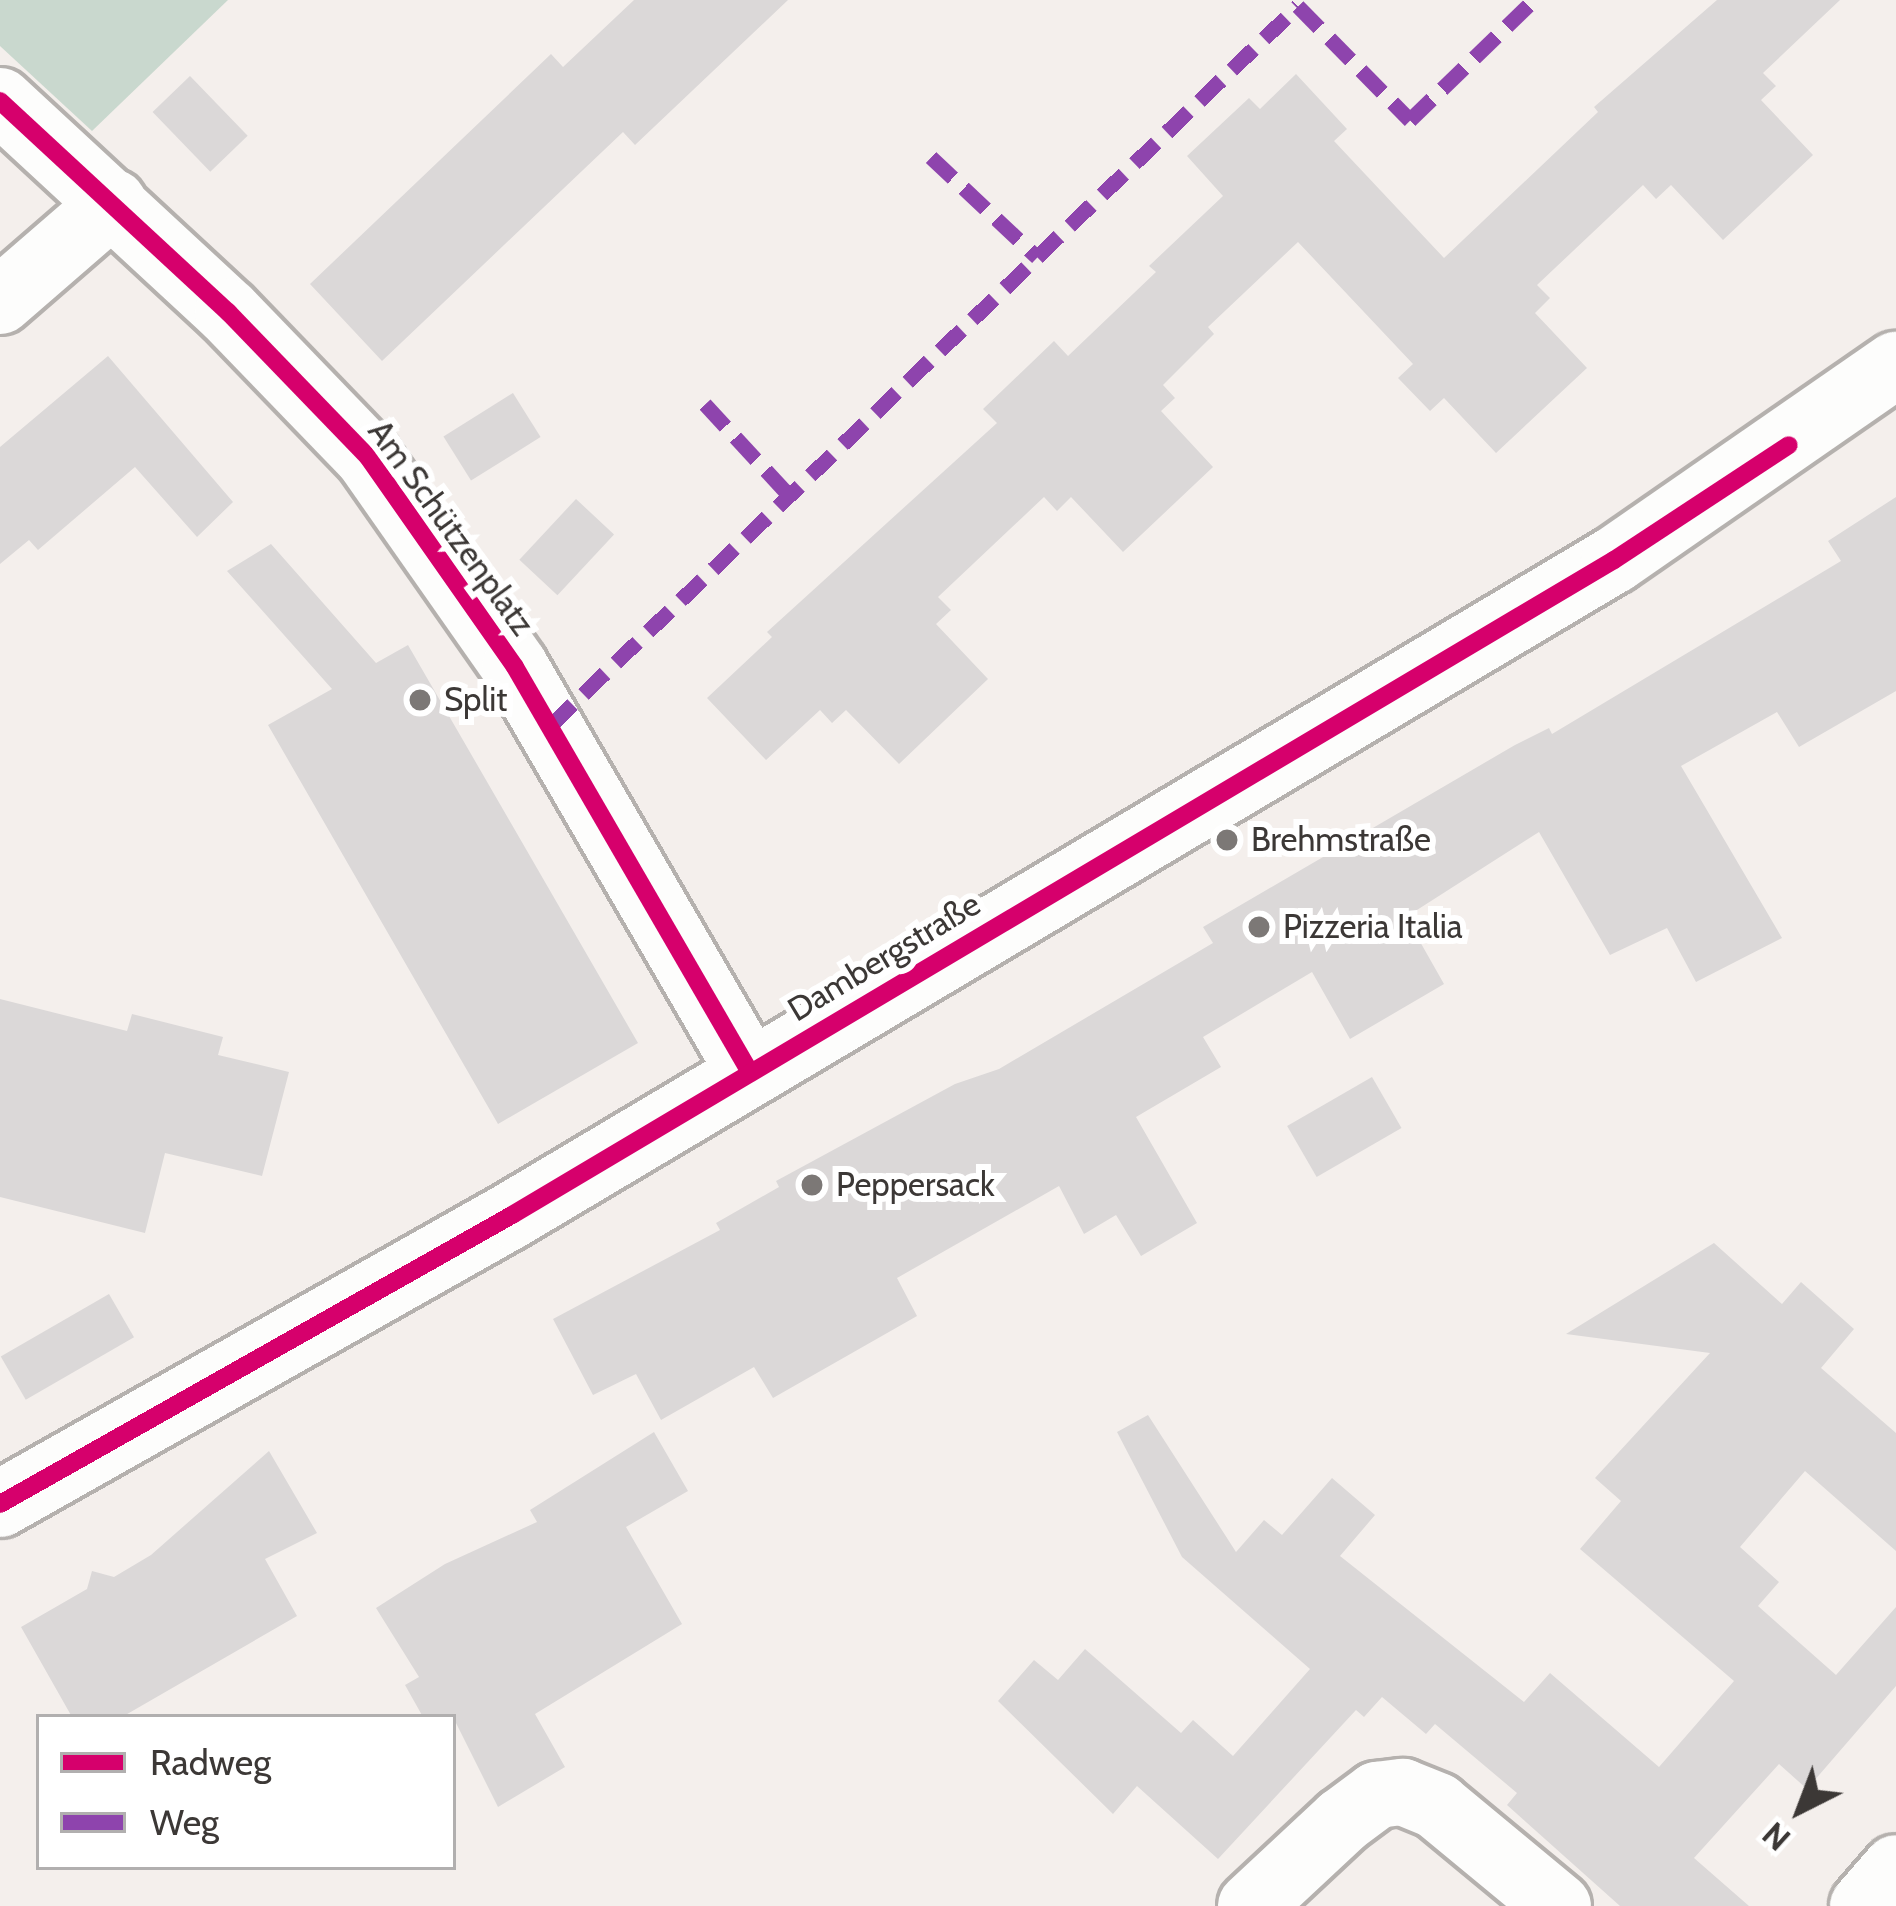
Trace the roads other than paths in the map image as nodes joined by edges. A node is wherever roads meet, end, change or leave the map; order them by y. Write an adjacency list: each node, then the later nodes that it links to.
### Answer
1 (0, 101): 2 (street, Am Schützenplatz)
2 (112, 203): 3 (street); 5 (street, Am Schützenplatz)
3 (0, 302)
4 (1896, 365): 5 (street, Dambergstraße)
5 (749, 1071): 6 (street, Dambergstraße)
6 (0, 1504)
7 (1896, 1868): 10 (street)
8 (1251, 1906): 9 (street)
9 (1558, 1906)
10 (1863, 1906)

